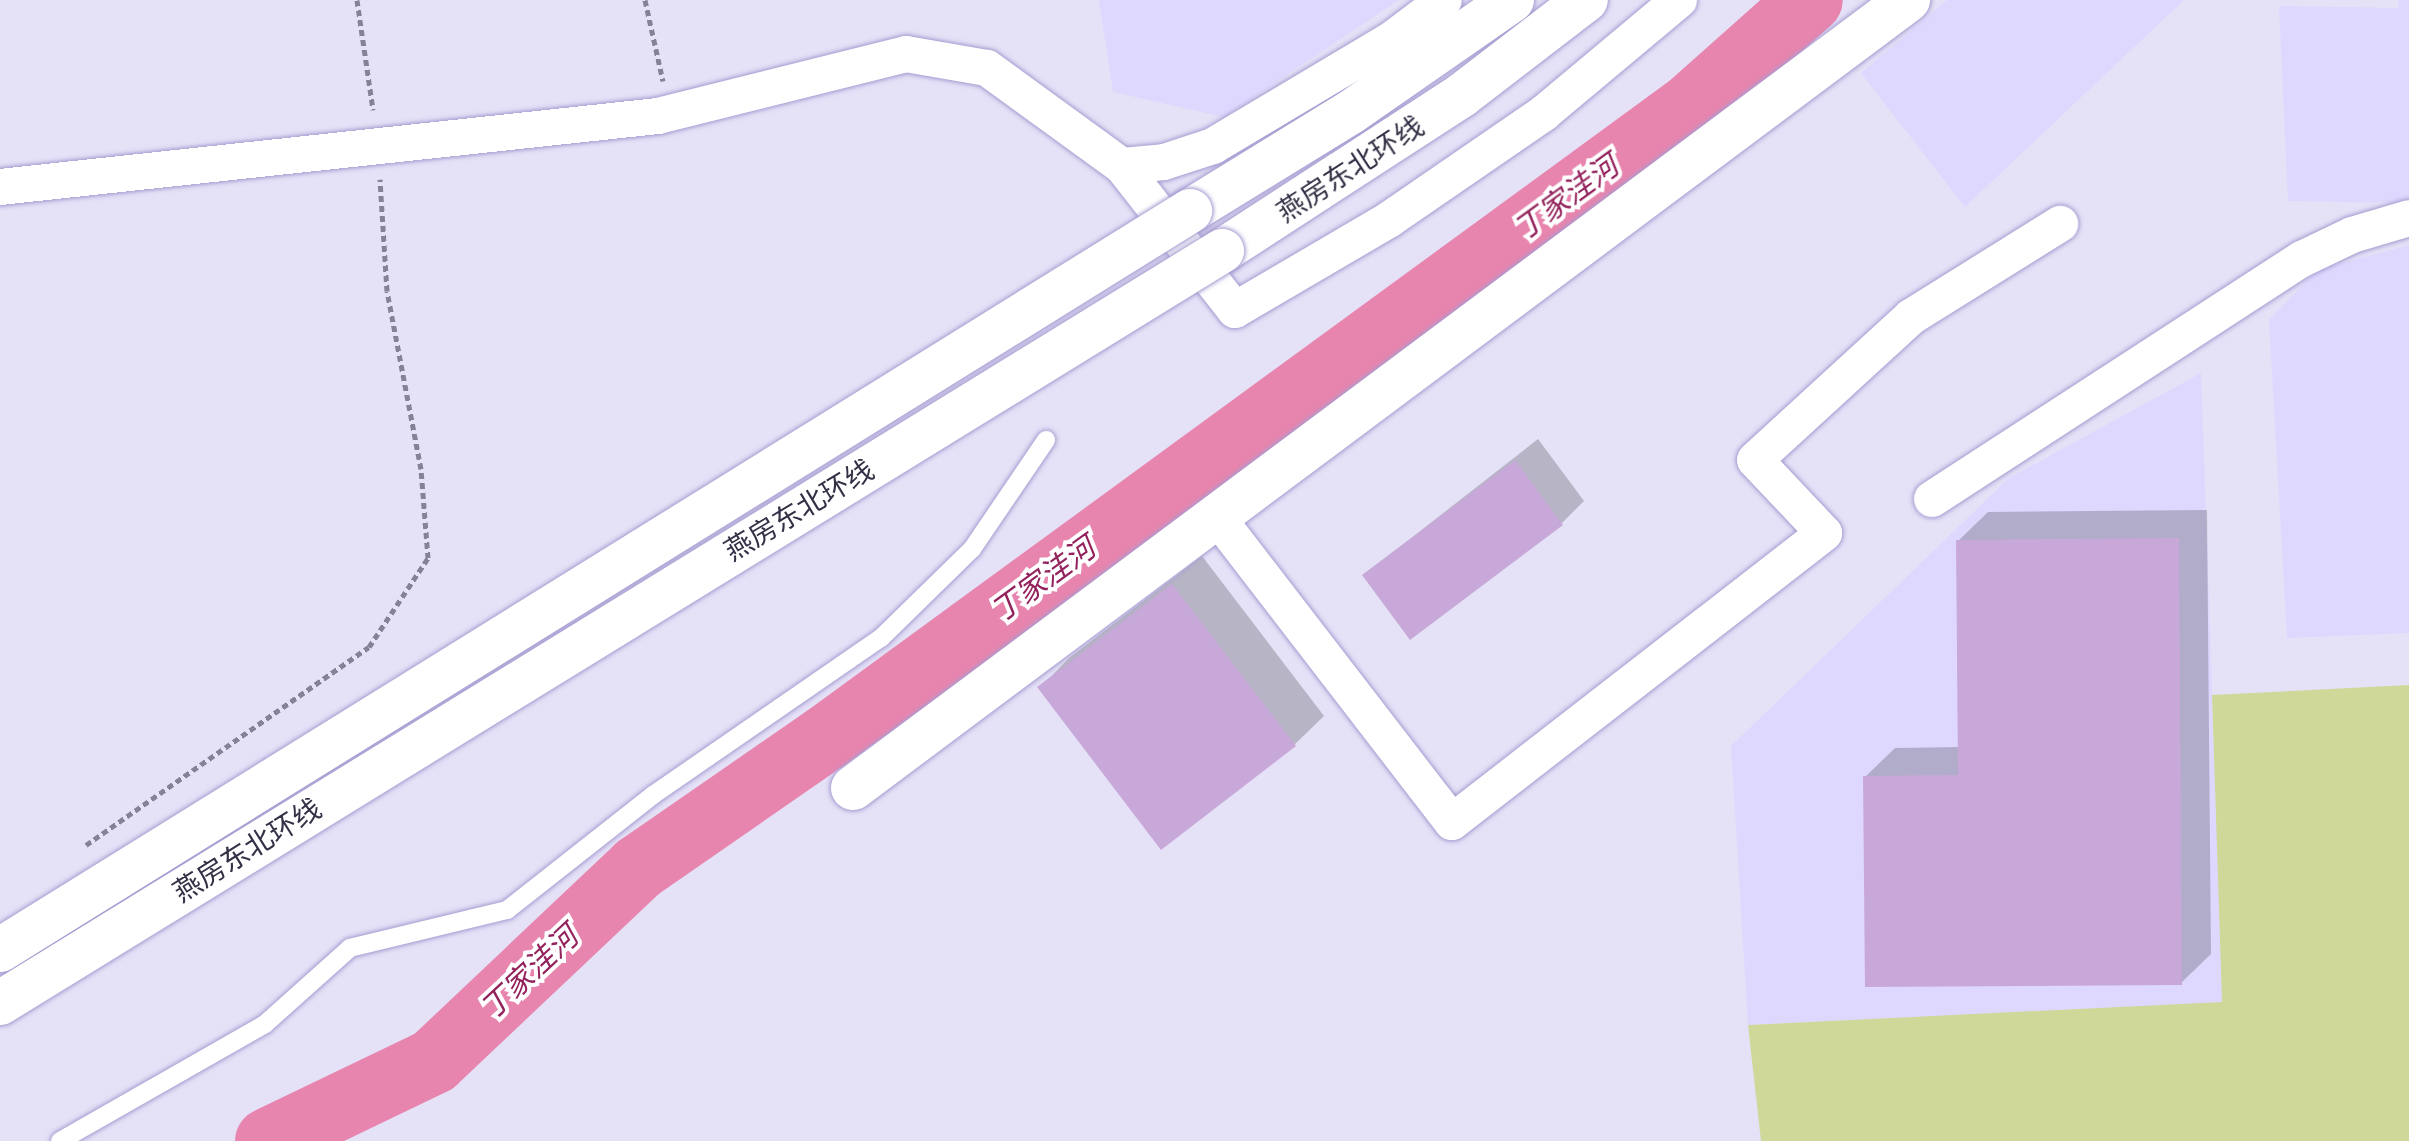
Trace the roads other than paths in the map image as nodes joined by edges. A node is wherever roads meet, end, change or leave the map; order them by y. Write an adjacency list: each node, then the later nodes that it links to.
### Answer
1 (1444, 0): 6 (street)
2 (1512, 0): 14 (main road, 燕房东北环线, bridge)
3 (1586, 0): 15 (main road, 燕房东北环线, bridge)
4 (1679, 0): 6 (street)
5 (1908, 0): 12 (main road)
6 (1122, 166): 7 (street)
7 (0, 187)
8 (2409, 218): 11 (street)
9 (2060, 224): 12 (street)
10 (1046, 440): 16 (lane)
11 (1932, 499)
12 (1217, 517): 13 (main road)
13 (853, 788)
14 (0, 950)
15 (0, 1003)
16 (60, 1141)

